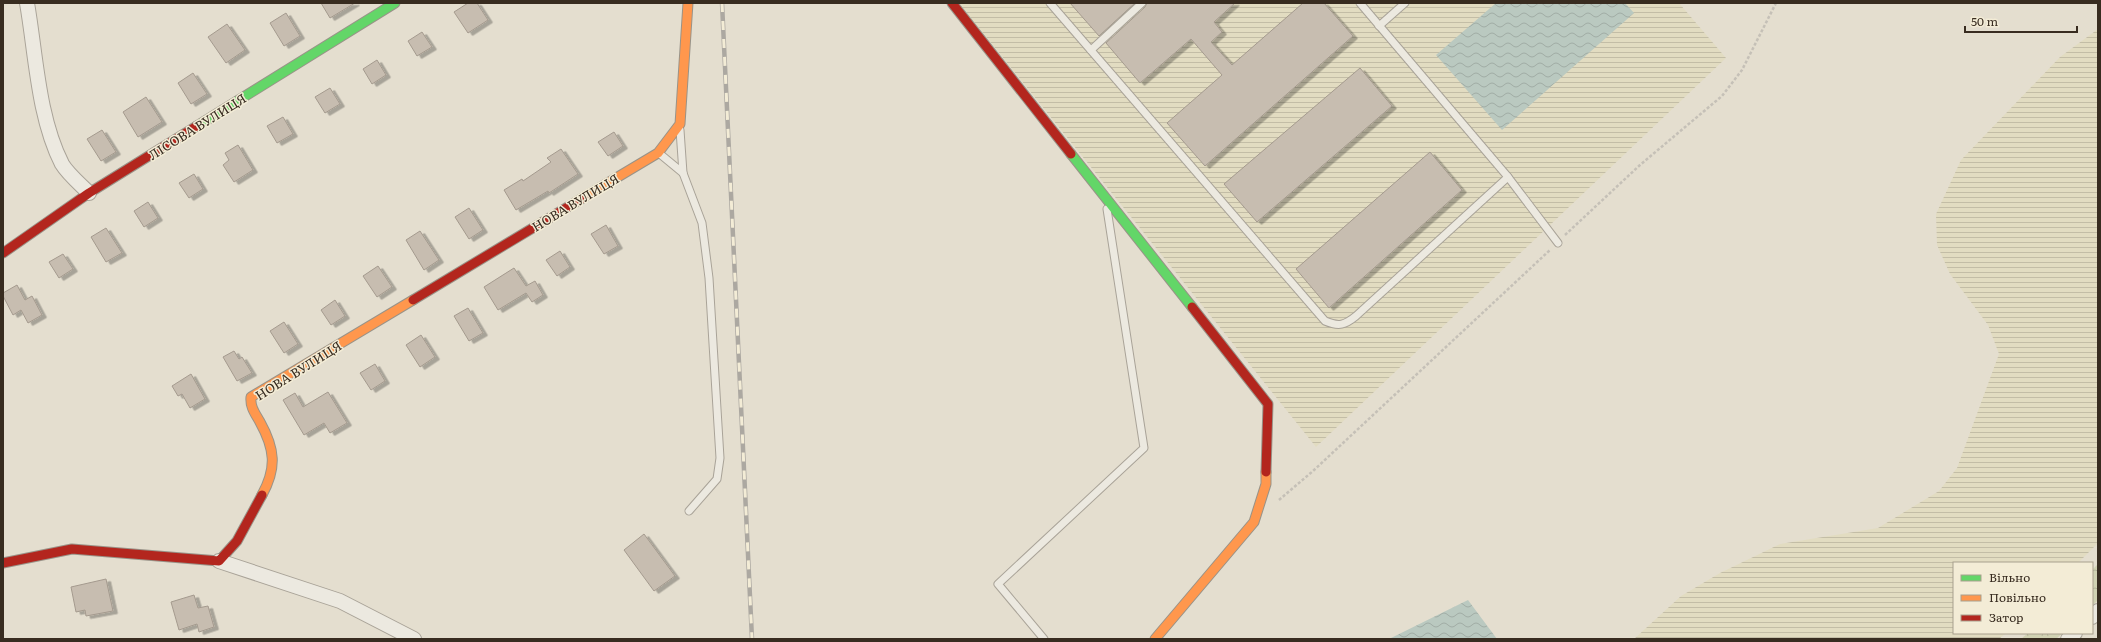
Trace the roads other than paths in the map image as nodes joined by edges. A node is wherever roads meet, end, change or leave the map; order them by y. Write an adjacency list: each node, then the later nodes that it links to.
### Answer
1 (27, 3): 15 (street)
2 (395, 3): 15 (street, ЛІСОВА ВУЛИЦЯ)
3 (688, 3): 11 (street)
4 (952, 3): 16 (street)
5 (1050, 3): 10 (lane)
6 (1142, 3): 10 (lane)
7 (1360, 3): 9 (lane)
8 (1405, 3): 9 (lane)
9 (1379, 26): 14 (lane)
10 (1091, 50): 14 (lane)
11 (680, 124): 12 (street, НОВА ВУЛИЦЯ); 13 (lane)
12 (658, 153): 13 (lane); 20 (street, НОВА ВУЛИЦЯ)
13 (683, 173): 19 (lane)
14 (1508, 177): 17 (lane)
15 (89, 193): 18 (street, ЛІСОВА ВУЛИЦЯ)
16 (1106, 199): 23 (lane); 24 (street)
17 (1558, 243)
18 (3, 253)
19 (689, 511)
20 (219, 561): 21 (street); 22 (street)
21 (3, 563)
22 (414, 639)
23 (1044, 639)
24 (1155, 639)

